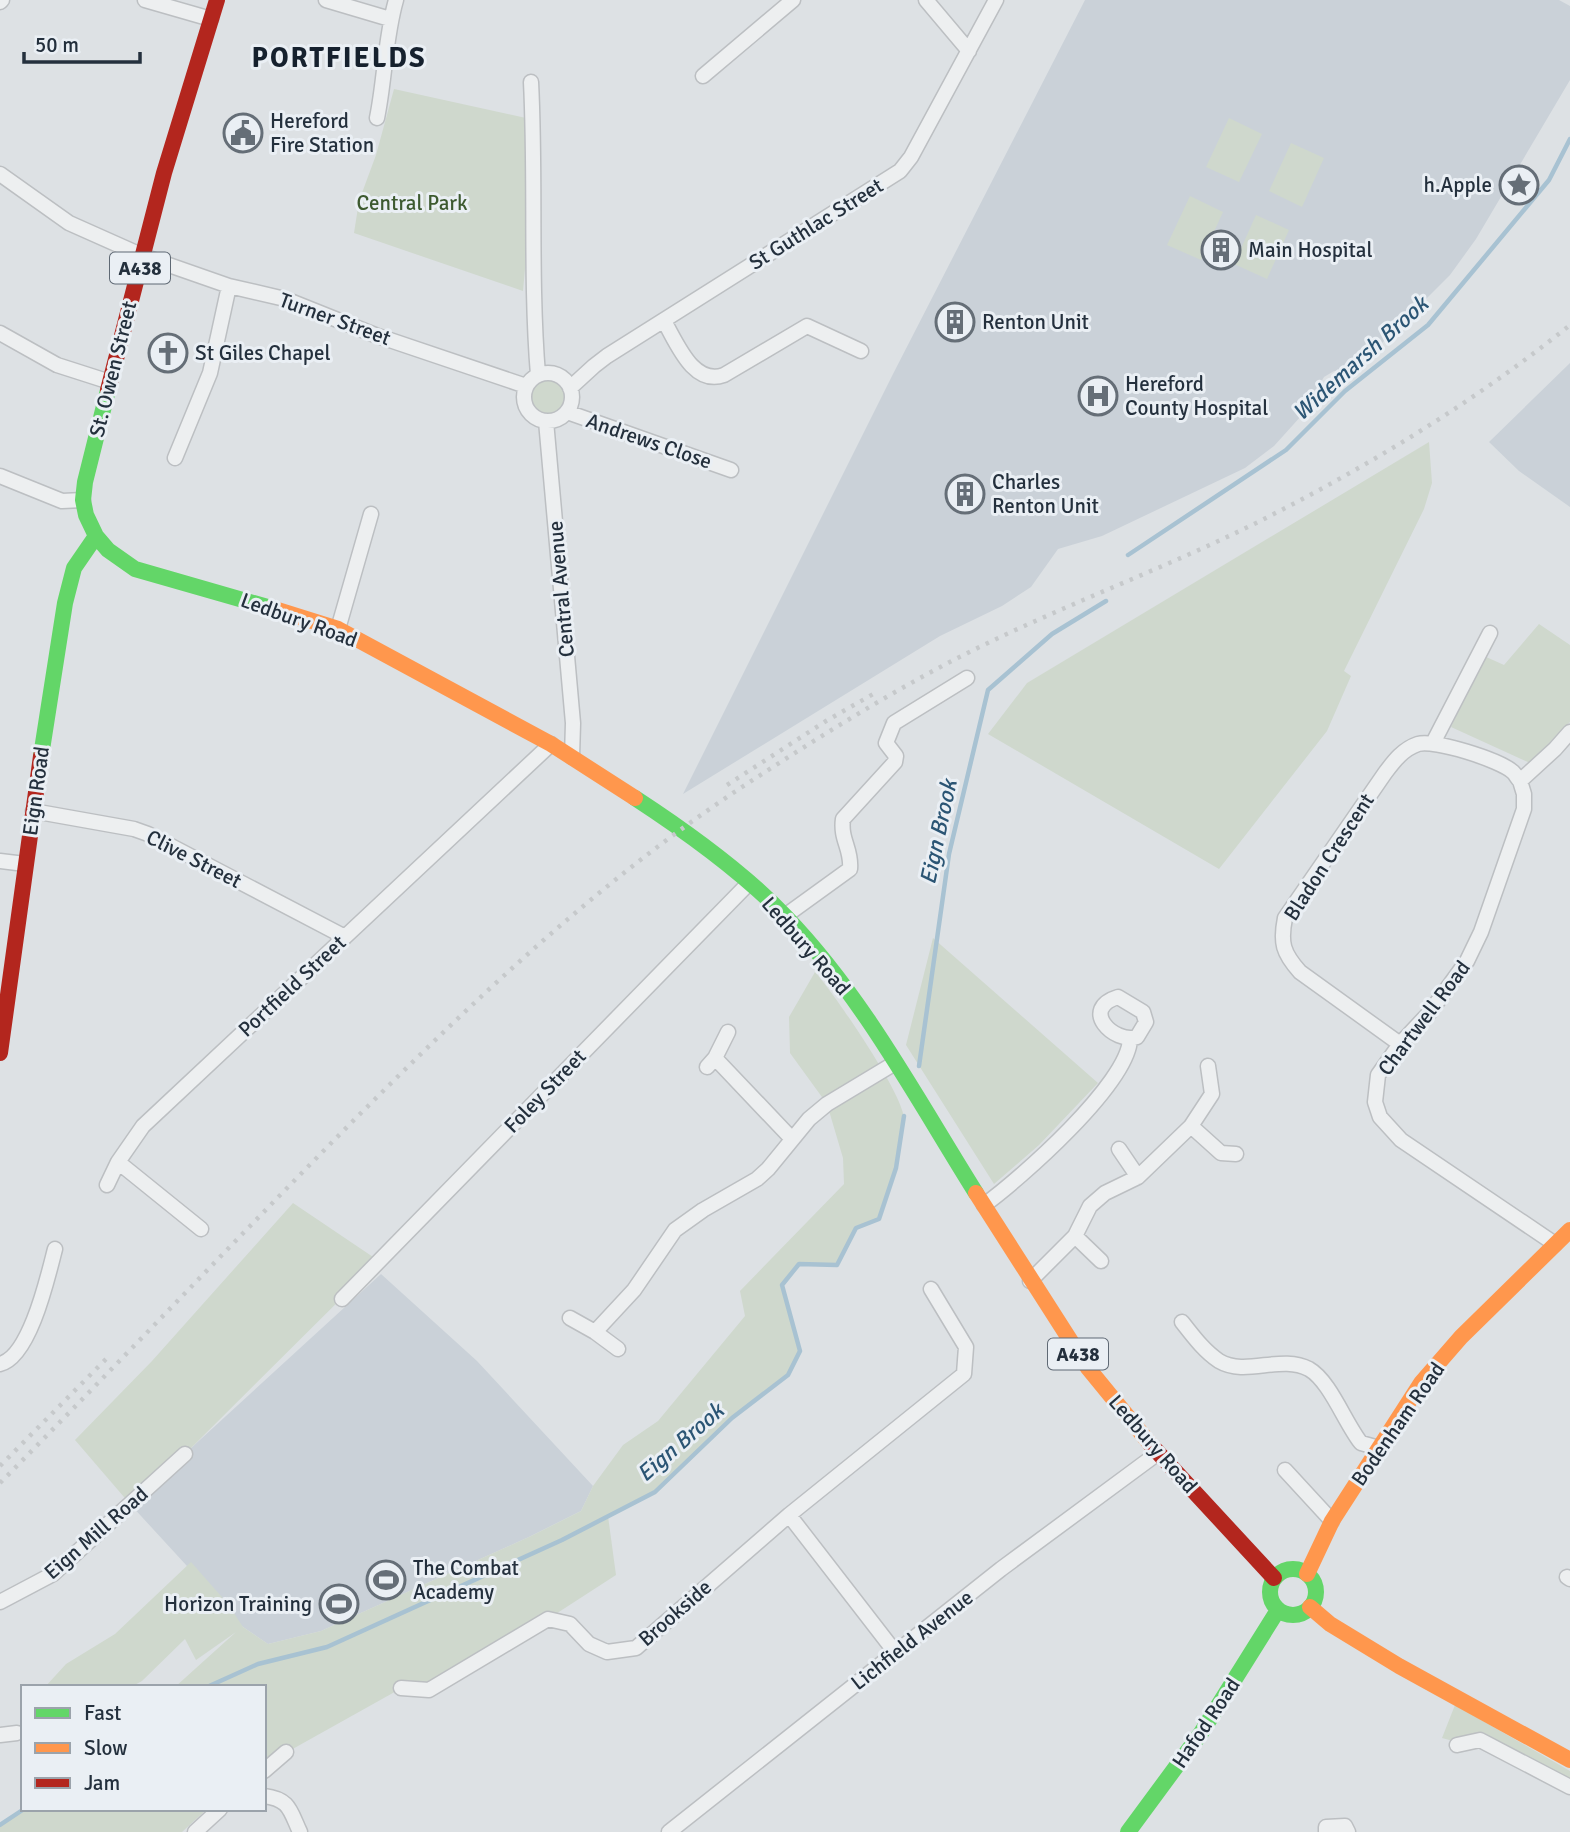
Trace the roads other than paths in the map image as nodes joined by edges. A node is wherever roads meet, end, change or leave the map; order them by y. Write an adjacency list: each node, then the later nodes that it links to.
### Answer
1 (145, 0): 8 (street)
2 (217, 0): 8 (main road, St. Owen Street / A438)
3 (326, 0): 9 (street)
4 (396, 0): 9 (street)
5 (793, 0): 11 (street)
6 (926, 0): 10 (street)
7 (996, 0): 10 (street, St Guthlac Street)
8 (211, 19): 15 (main road, St. Owen Street / A438)
9 (390, 19): 13 (street)
10 (969, 51): 17 (street, St Guthlac Street)
11 (703, 76)
12 (531, 82): 20 (street)
13 (377, 118)
14 (0, 174): 15 (street, Turner Street)
15 (143, 256): 16 (street, Turner Street); 21 (main road, St. Owen Street / A438)
16 (229, 286): 22 (street, Turner Street); 26 (street)
17 (664, 321): 19 (street); 23 (street, St Guthlac Street)
18 (0, 333): 21 (street)
19 (861, 351)
20 (538, 375): 22 (street); 23 (street)
21 (110, 382): 29 (main road, St. Owen Street / A438)
22 (526, 386): 25 (street)
23 (570, 388): 24 (street)
24 (567, 412): 25 (street); 27 (street, Andrews Close)
25 (546, 421): 38 (street, Central Avenue)
26 (175, 458)
27 (731, 470)
28 (0, 476): 29 (street)
29 (83, 500): 31 (main road, St. Owen Street / A438)
30 (371, 514): 32 (street)
31 (96, 536): 32 (main road, Ledbury Road / A438); 40 (main road, Eign Road)
32 (338, 629): 37 (main road, Ledbury Road / A438)
33 (1490, 634): 36 (street)
34 (967, 678): 44 (street)
35 (1570, 732): 39 (street)
36 (1433, 743): 39 (street); 48 (street, Bladon Crescent)
37 (551, 744): 38 (main road, Ledbury Road / A438); 45 (street, Portfield Street)
38 (572, 757): 43 (main road, Ledbury Road / A438)
39 (1520, 781): 48 (street, Chartwell Road)
40 (33, 811): 42 (main road, Eign Road); 45 (street, Clive Street)
41 (0, 861): 42 (street)
42 (25, 864): 49 (main road, Eign Road)
43 (749, 883): 44 (main road, Ledbury Road / A438); 68 (street, Foley Street)
44 (785, 916): 51 (main road, Ledbury Road / A438)
45 (345, 937): 56 (street, Portfield Street)
46 (728, 1032): 53 (street)
47 (1130, 1040): 59 (street)
48 (1400, 1044): 63 (street, Chartwell Road)
49 (0, 1053)
50 (1208, 1066): 52 (street)
51 (899, 1069): 53 (street); 59 (main road, Ledbury Road / A438)
52 (1191, 1126): 55 (street); 57 (street)
53 (792, 1139): 71 (street)
54 (1119, 1149): 57 (street)
55 (1236, 1154)
56 (118, 1162): 58 (street, Portfield Street); 60 (street)
57 (1138, 1177): 62 (street)
58 (107, 1185)
59 (984, 1205): 66 (main road, Ledbury Road / A438)
60 (201, 1228)
61 (1570, 1230): 63 (main road, Bodenham Road)
62 (1075, 1236): 65 (street); 66 (street)
63 (1555, 1244): 74 (main road, Bodenham Road)
64 (55, 1249): 73 (street)
65 (1101, 1261)
66 (1030, 1281): 75 (main road, Ledbury Road / A438)
67 (931, 1290): 78 (street, Brookside)
68 (342, 1299)
69 (570, 1318): 71 (street)
70 (1182, 1322): 74 (street)
71 (595, 1332): 72 (street)
72 (618, 1349)
73 (0, 1364)
74 (1379, 1448): 79 (main road, Bodenham Road)
75 (1158, 1453): 81 (main road, Ledbury Road / A438); 85 (street, Lichfield Avenue)
76 (185, 1454): 82 (street, Eign Mill Road)
77 (1285, 1469): 79 (street)
78 (789, 1515): 85 (street); 86 (street, Brookside)
79 (1332, 1521): 80 (main road, Bodenham Road)
80 (1307, 1574): 81 (main road); 83 (main road)
81 (1273, 1578): 84 (main road)
82 (0, 1602)
83 (1310, 1607): 84 (main road); 91 (main road)
84 (1278, 1610): 99 (main road, Hafod Road)
85 (895, 1652): 98 (street, Lichfield Avenue)
86 (401, 1688)
87 (17, 1733): 88 (street)
88 (0, 1735)
89 (1457, 1745): 93 (street)
90 (286, 1752): 92 (street)
91 (1570, 1760)
92 (266, 1769)
93 (1570, 1787)
94 (266, 1796): 97 (street)
95 (218, 1811): 96 (street)
96 (195, 1832)
97 (300, 1832)
98 (669, 1832)
99 (1128, 1832)
100 (1326, 1832): 101 (street)
101 (1348, 1832)

